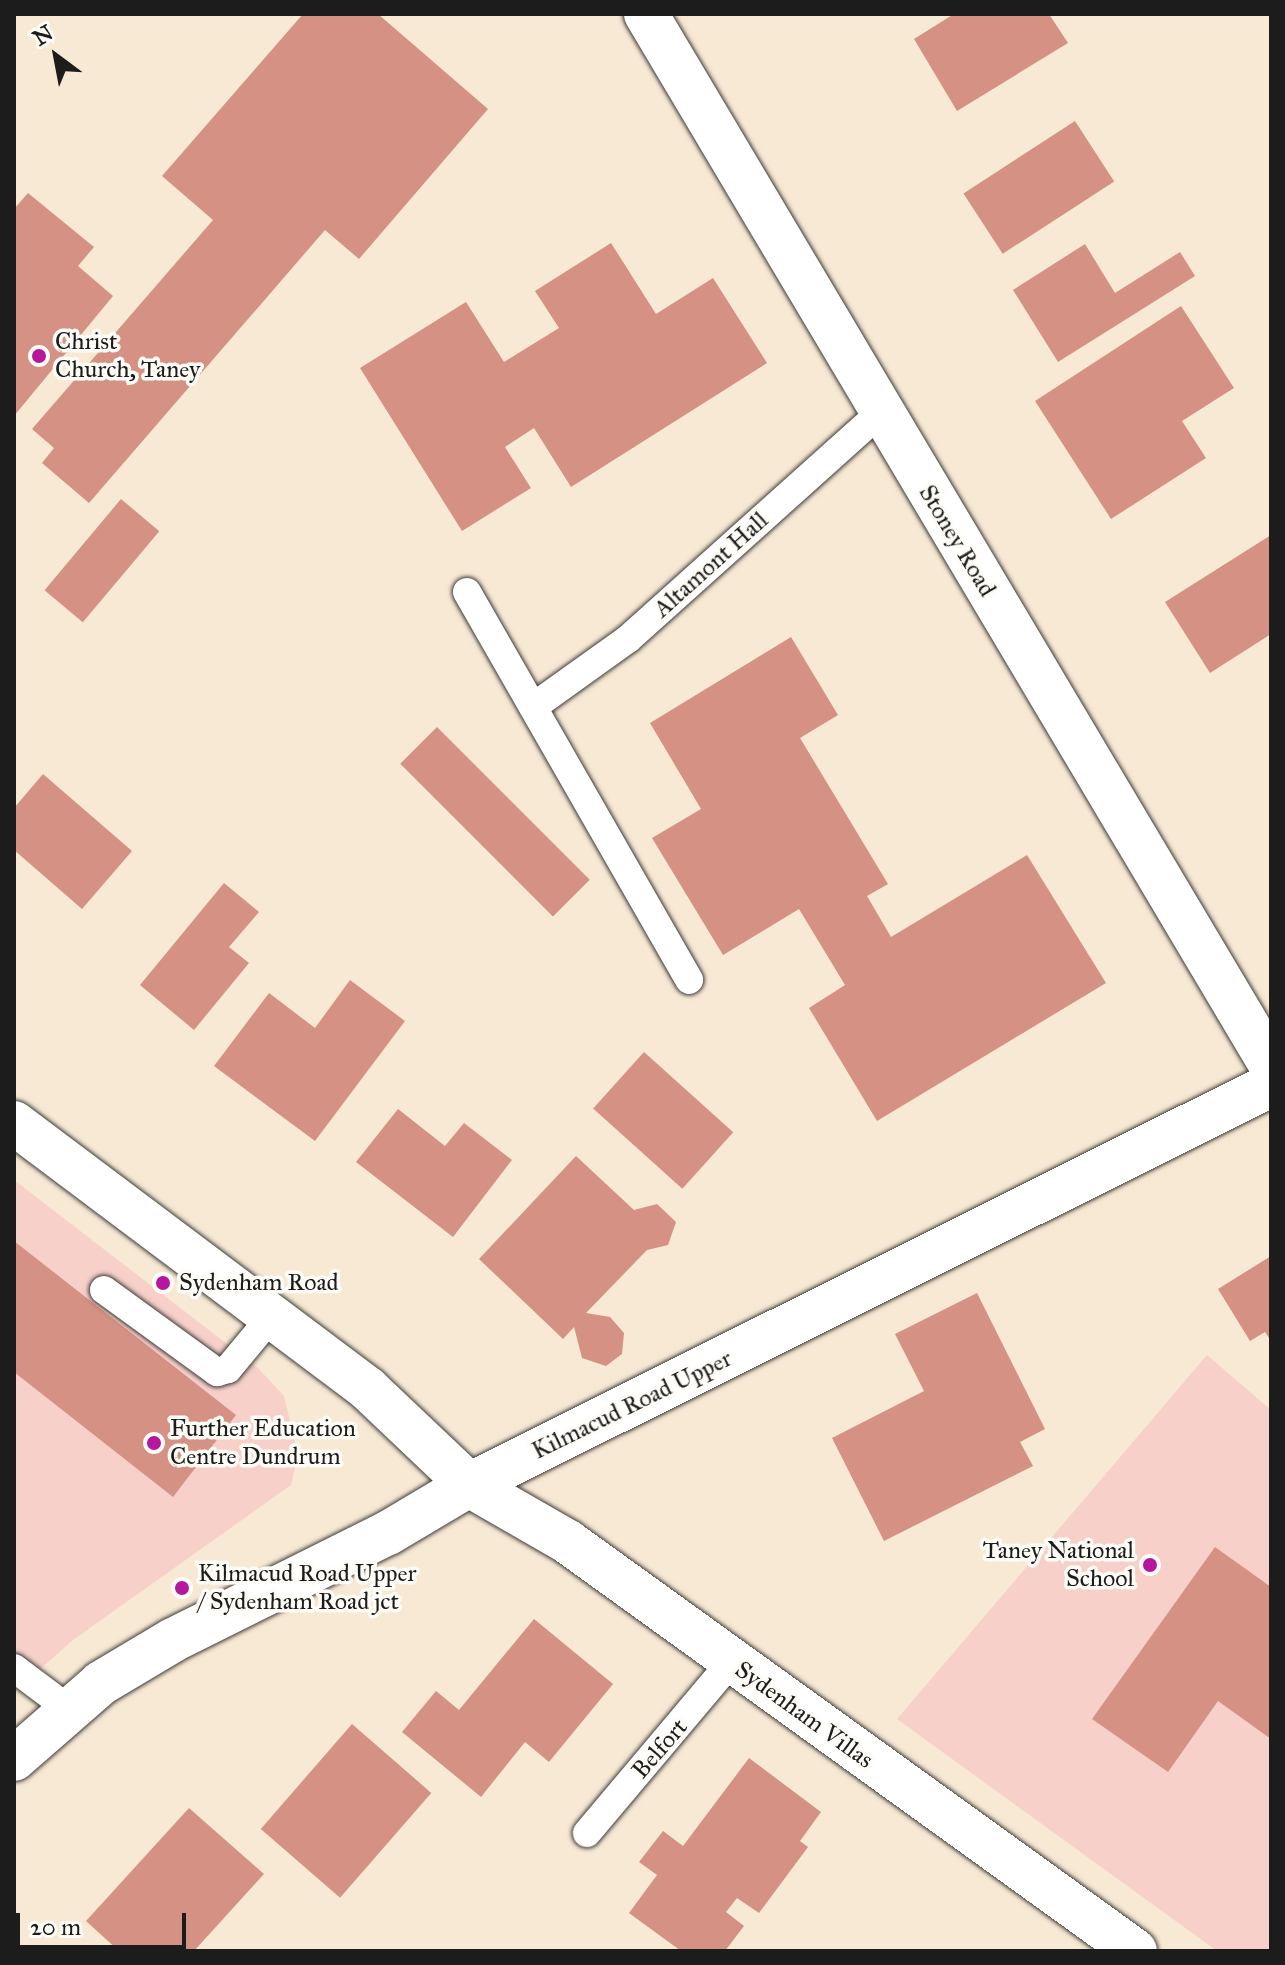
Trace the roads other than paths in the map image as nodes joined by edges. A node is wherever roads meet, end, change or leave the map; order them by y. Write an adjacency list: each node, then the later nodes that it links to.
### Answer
1 (646, 14): 2 (street, Stoney Road)
2 (881, 412): 4 (lane, Altamont Hall); 6 (street, Stoney Road)
3 (467, 592): 4 (lane)
4 (533, 707): 5 (lane)
5 (689, 980)
6 (1271, 1065)
7 (1271, 1085): 11 (street, Kilmacud Road Upper)
8 (14, 1123): 10 (street)
9 (104, 1290): 10 (lane)
10 (272, 1316): 11 (street)
11 (469, 1485): 12 (street, Sydenham Villas); 14 (street, Kilmacud Road Upper)
12 (731, 1662): 16 (lane, Belfort); 17 (street, Sydenham Villas)
13 (14, 1668): 14 (lane)
14 (70, 1710): 15 (street, Kilmacud Road Upper)
15 (14, 1759)
16 (587, 1833)
17 (1135, 1951)

